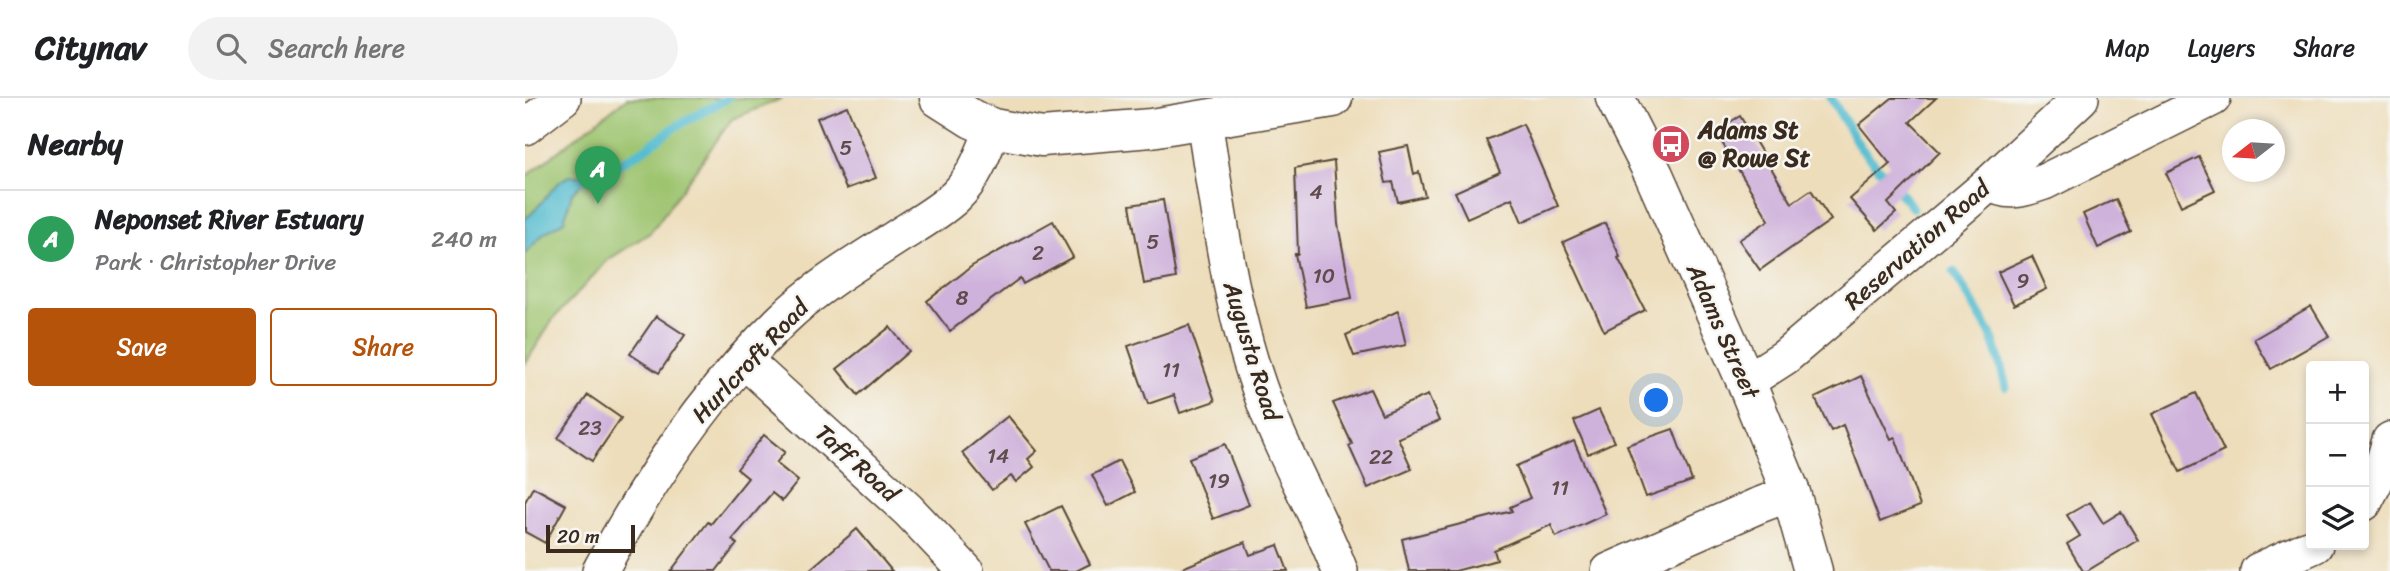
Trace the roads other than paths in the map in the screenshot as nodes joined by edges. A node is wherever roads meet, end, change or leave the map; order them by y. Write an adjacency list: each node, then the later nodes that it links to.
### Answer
1 (563, 98): 8 (street)
2 (939, 98): 9 (main road)
3 (1333, 98): 7 (main road)
4 (2081, 98): 10 (street, Reservation Road)
5 (2213, 98): 10 (street)
6 (1625, 101): 12 (main road, Adams Street)
7 (1204, 120): 9 (main road); 19 (street, Augusta Road)
8 (525, 127)
9 (993, 128): 11 (street, Hurlcroft Road)
10 (1990, 183): 12 (street, Reservation Road)
11 (744, 360): 17 (street, Hurlcroft Road); 18 (street, Taff Road)
12 (1746, 382): 14 (main road, Adams Street)
13 (2390, 440): 15 (street)
14 (1791, 493): 20 (street); 21 (main road, Adams Street)
15 (2369, 493)
16 (2306, 549): 22 (street)
17 (600, 571)
18 (966, 571)
19 (1340, 571)
20 (1609, 571)
21 (1814, 571)
22 (2258, 571)

